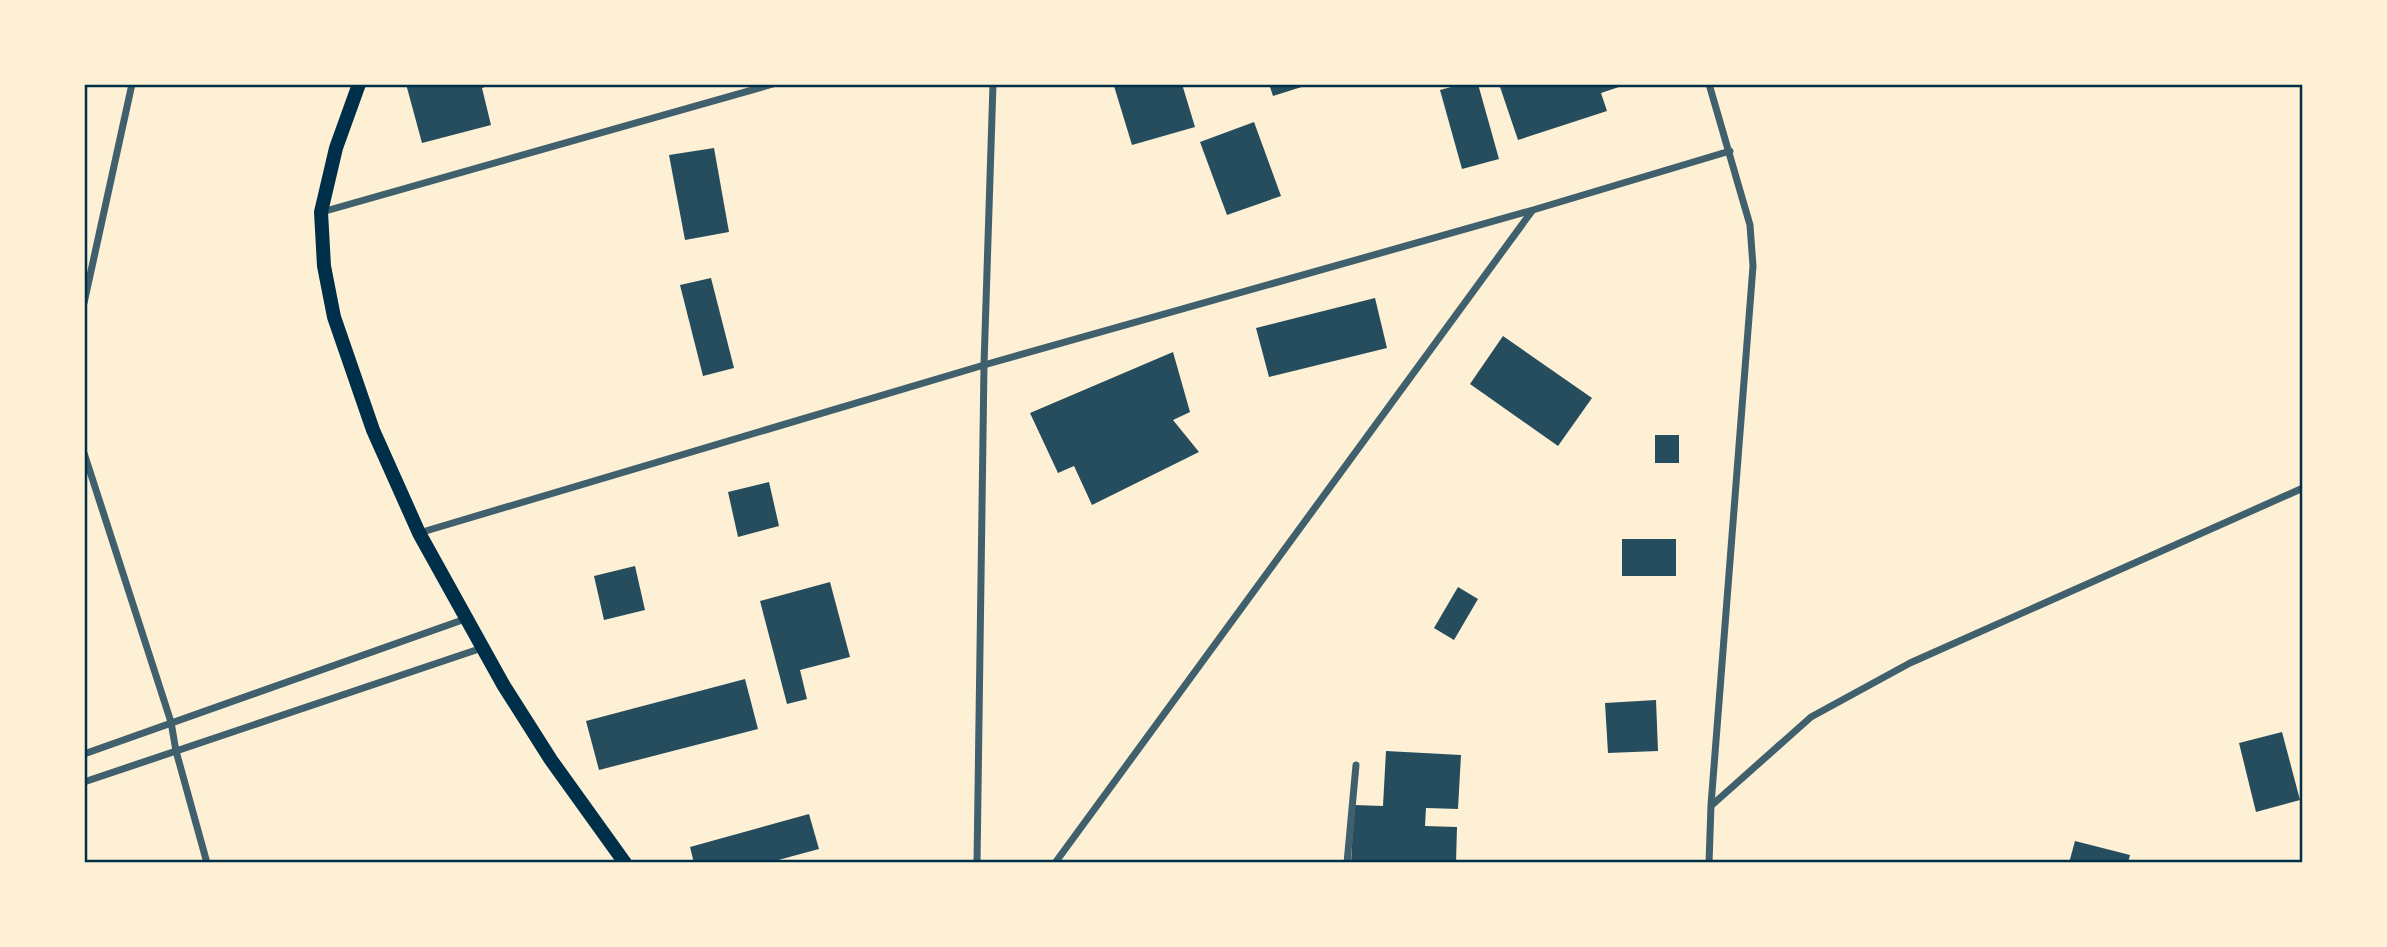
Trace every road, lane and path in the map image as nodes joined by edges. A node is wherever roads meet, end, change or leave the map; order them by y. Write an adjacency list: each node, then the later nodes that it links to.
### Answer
1 (132, 84): 9 (street)
2 (359, 84): 8 (main road)
3 (773, 84): 8 (street)
4 (993, 84): 10 (street)
5 (1709, 84): 6 (street)
6 (1730, 151): 7 (street); 21 (street)
7 (1533, 210): 10 (street); 25 (street)
8 (321, 212): 13 (main road)
9 (84, 303)
10 (984, 365): 13 (street); 24 (street)
11 (84, 453): 16 (street)
12 (2303, 488): 21 (street)
13 (419, 533): 14 (main road)
14 (468, 618): 15 (main road); 16 (street)
15 (482, 648): 17 (street); 23 (main road)
16 (171, 722): 17 (street); 18 (street)
17 (176, 751): 20 (street); 22 (street)
18 (84, 754)
19 (1356, 765): 26 (street)
20 (84, 782)
21 (1712, 805): 27 (street)
22 (207, 863)
23 (625, 863)
24 (977, 863)
25 (1055, 863)
26 (1347, 863)
27 (1709, 863)

